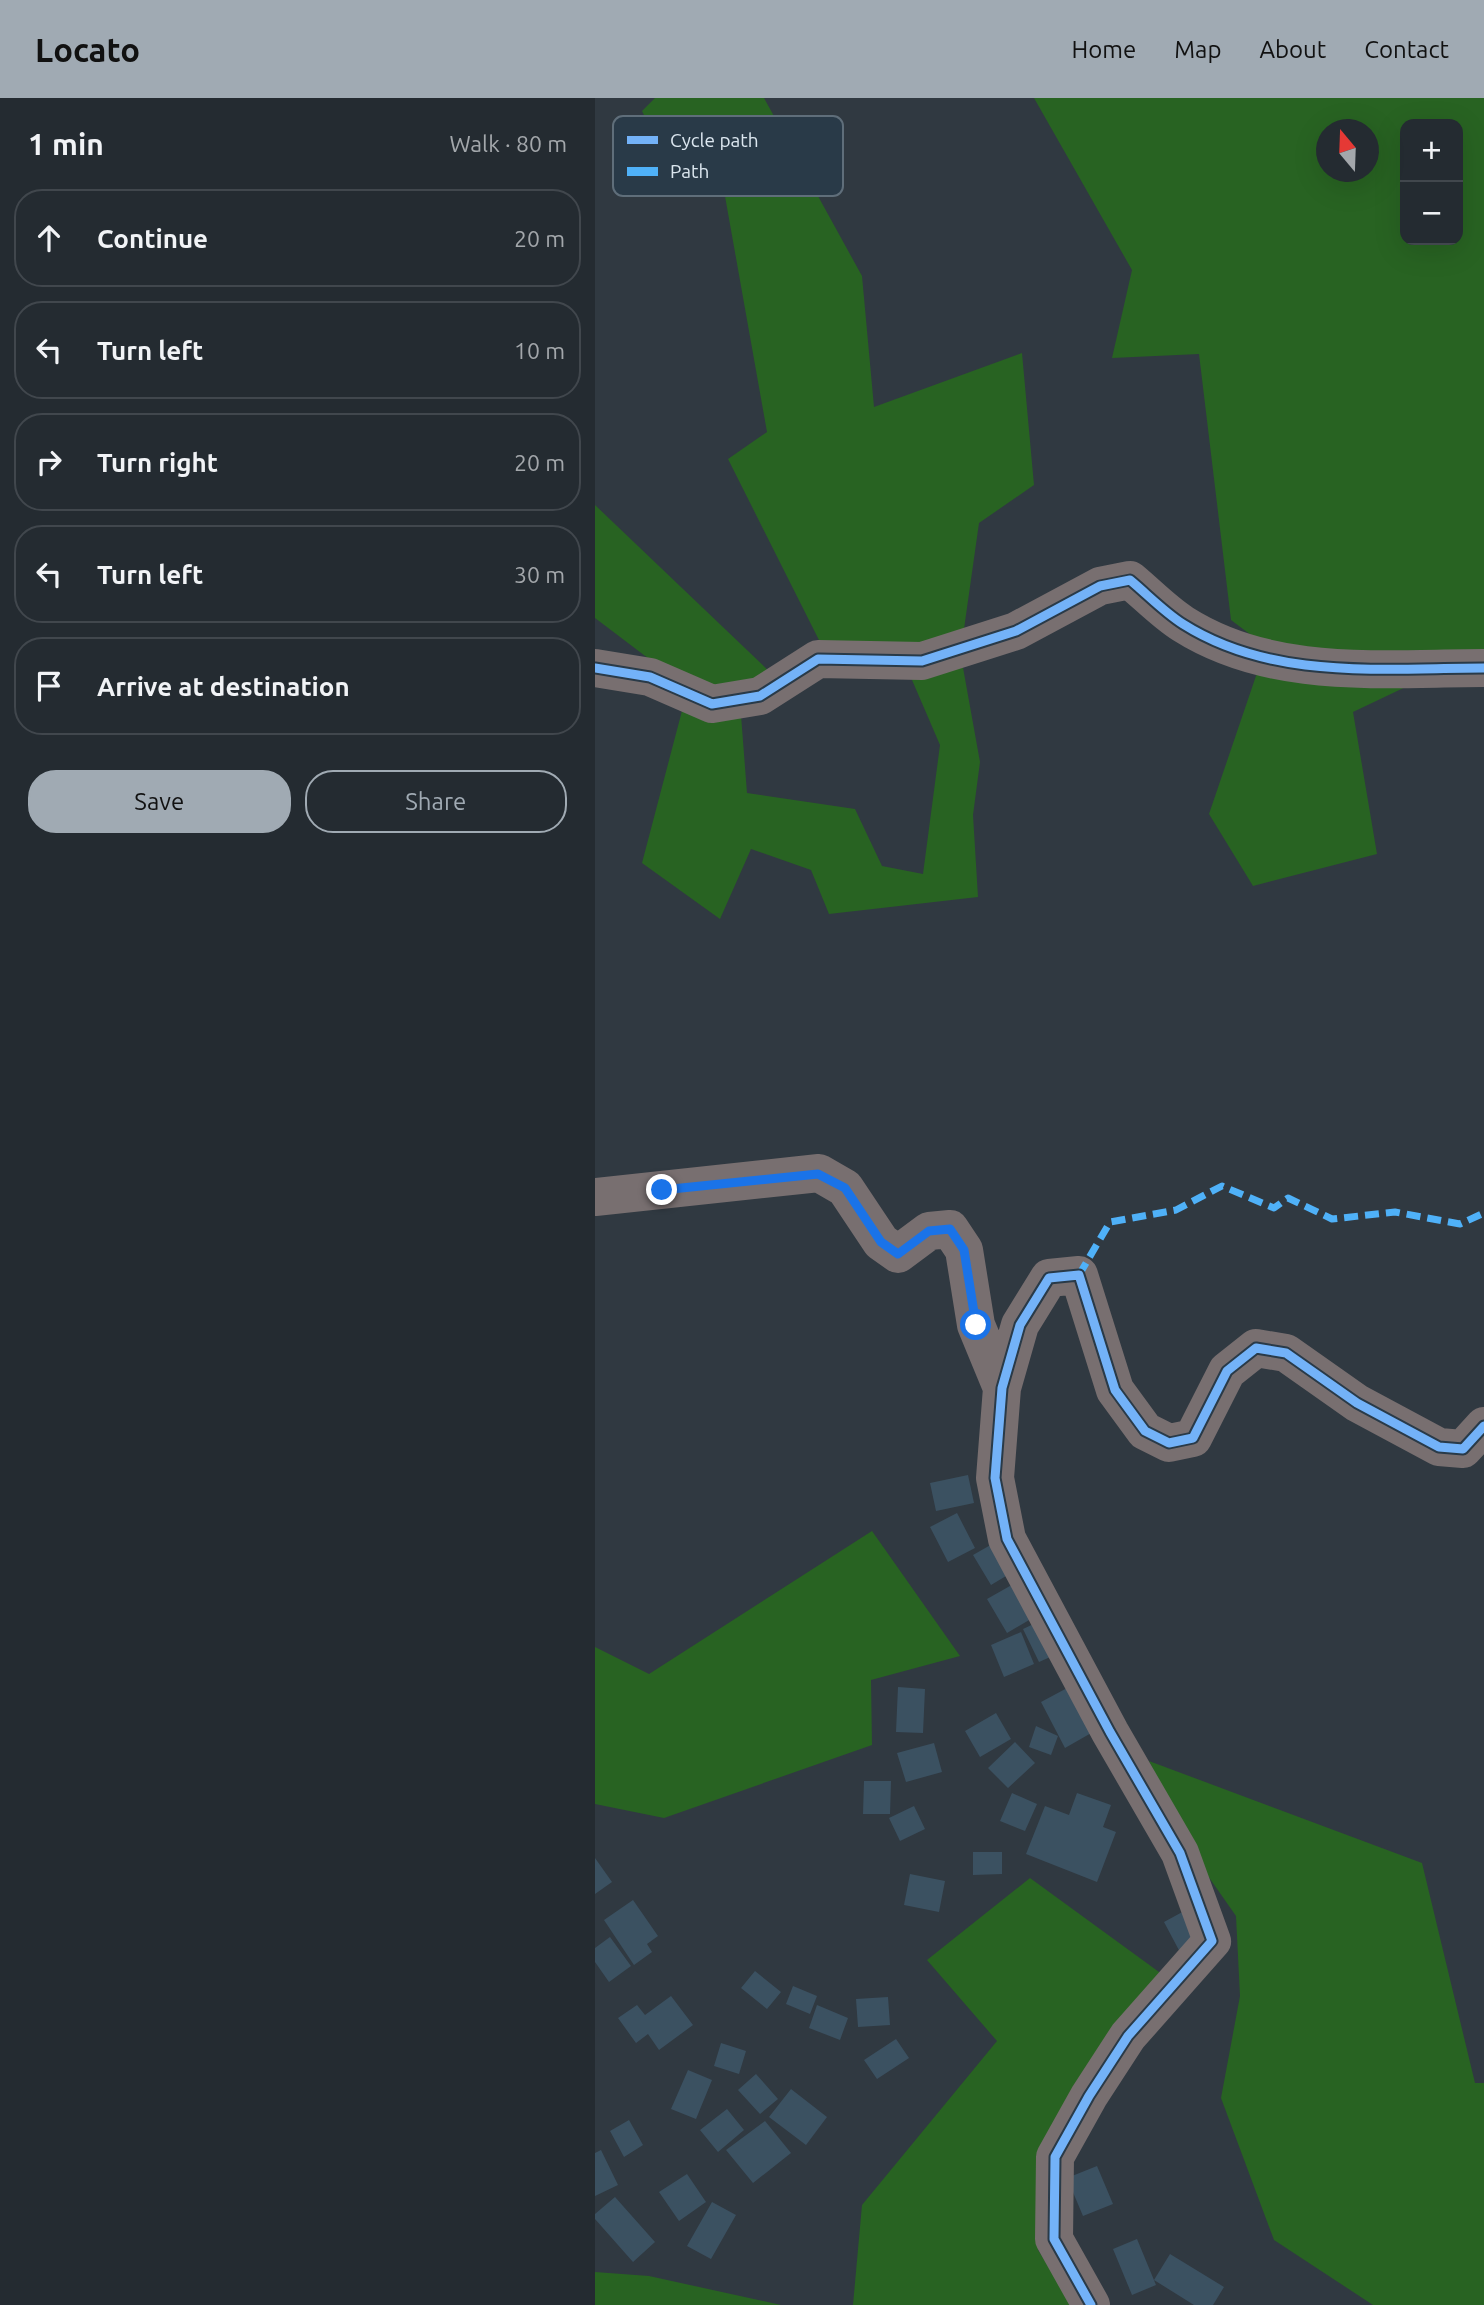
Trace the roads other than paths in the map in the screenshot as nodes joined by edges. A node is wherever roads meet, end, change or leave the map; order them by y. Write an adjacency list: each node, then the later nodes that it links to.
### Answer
1 (1484, 667): 2 (street)
2 (595, 668)
3 (595, 1197): 4 (street)
4 (1002, 1388): 5 (street); 6 (street)
5 (1484, 1426)
6 (1090, 2305)

